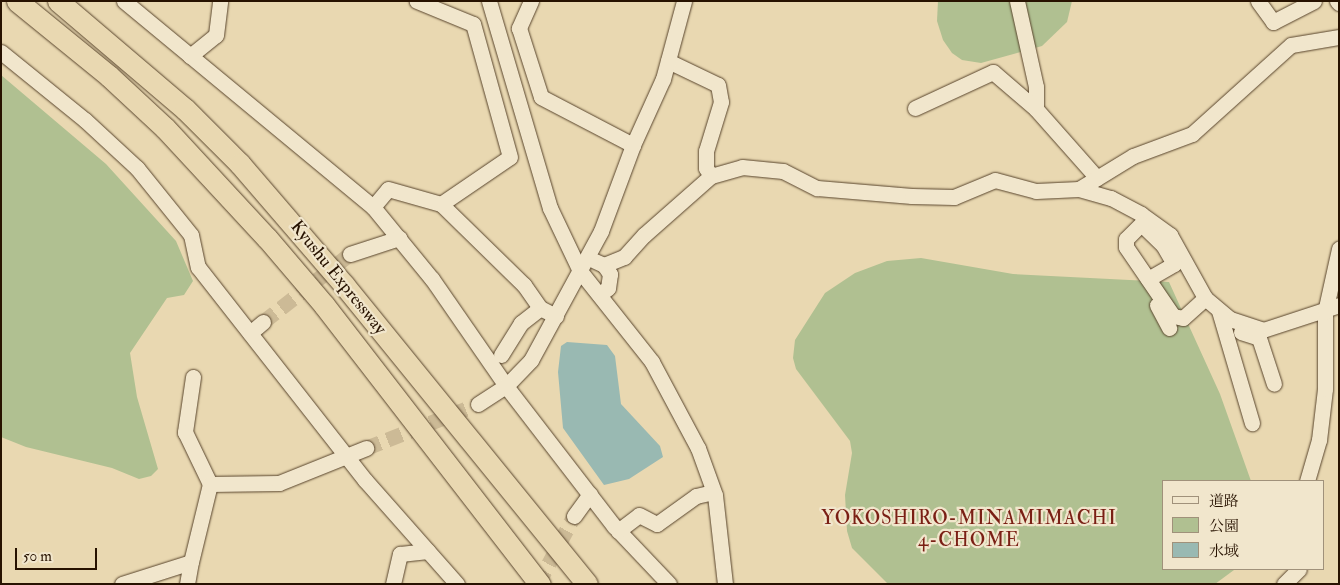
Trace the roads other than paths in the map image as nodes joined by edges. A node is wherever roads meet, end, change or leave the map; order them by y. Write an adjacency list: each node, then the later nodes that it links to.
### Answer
1 (17, 1): 23 (highway, Kyushu Expressway)
2 (58, 1): 67 (highway, Kyushu Expressway)
3 (124, 1): 15 (street)
4 (220, 1): 15 (street)
5 (418, 1): 19 (street)
6 (489, 1): 18 (street)
7 (531, 1): 17 (street)
8 (684, 1): 16 (street)
9 (1017, 1): 21 (street)
10 (1258, 1): 11 (street)
11 (1314, 1)
12 (1, 2): 23 (highway)
13 (1339, 37): 25 (street)
14 (1, 52): 44 (street)
15 (190, 56): 28 (street)
16 (668, 62): 22 (street); 24 (street)
17 (535, 86): 18 (street); 22 (street)
18 (515, 91): 19 (street); 34 (street)
19 (494, 97): 27 (street)
20 (915, 108): 21 (street)
21 (1036, 109): 25 (street)
22 (633, 145): 32 (street)
23 (207, 171): 66 (highway, Kyushu Expressway)
24 (711, 176): 26 (street); 33 (street)
25 (1097, 178): 26 (street)
26 (1078, 189): 36 (street)
27 (441, 204): 28 (street); 37 (street)
28 (373, 207): 29 (street)
29 (399, 238): 31 (street); 48 (street)
30 (1339, 249): 38 (street)
31 (350, 254)
32 (587, 257): 33 (street); 34 (street)
33 (604, 265): 35 (street)
34 (580, 271): 35 (street); 40 (street)
35 (599, 295): 55 (street)
36 (1205, 298): 39 (street); 43 (street)
37 (540, 308): 40 (street); 45 (street)
38 (1332, 309): 39 (street); 53 (street)
39 (1219, 311): 42 (street)
40 (556, 316): 48 (street)
41 (263, 322): 44 (street)
42 (1223, 326): 47 (street); 50 (street)
43 (1168, 328)
44 (250, 333): 52 (street)
45 (501, 355)
46 (193, 377): 54 (street)
47 (1274, 384)
48 (506, 386): 49 (street); 56 (street)
49 (478, 404)
50 (1252, 423)
51 (366, 448): 52 (street)
52 (348, 455): 54 (street); 59 (street)
53 (1307, 480)
54 (210, 484): 60 (street)
55 (714, 492): 58 (street); 69 (street)
56 (590, 494): 57 (street); 58 (street)
57 (574, 516)
58 (618, 531): 68 (street)
59 (428, 551): 64 (street); 65 (street)
60 (191, 562): 62 (street); 63 (street)
61 (1298, 570): 70 (street)
62 (122, 584)
63 (187, 584)
64 (393, 584)
65 (457, 584)
66 (540, 584)
67 (587, 584)
68 (670, 584)
69 (725, 584)
70 (1284, 584)

